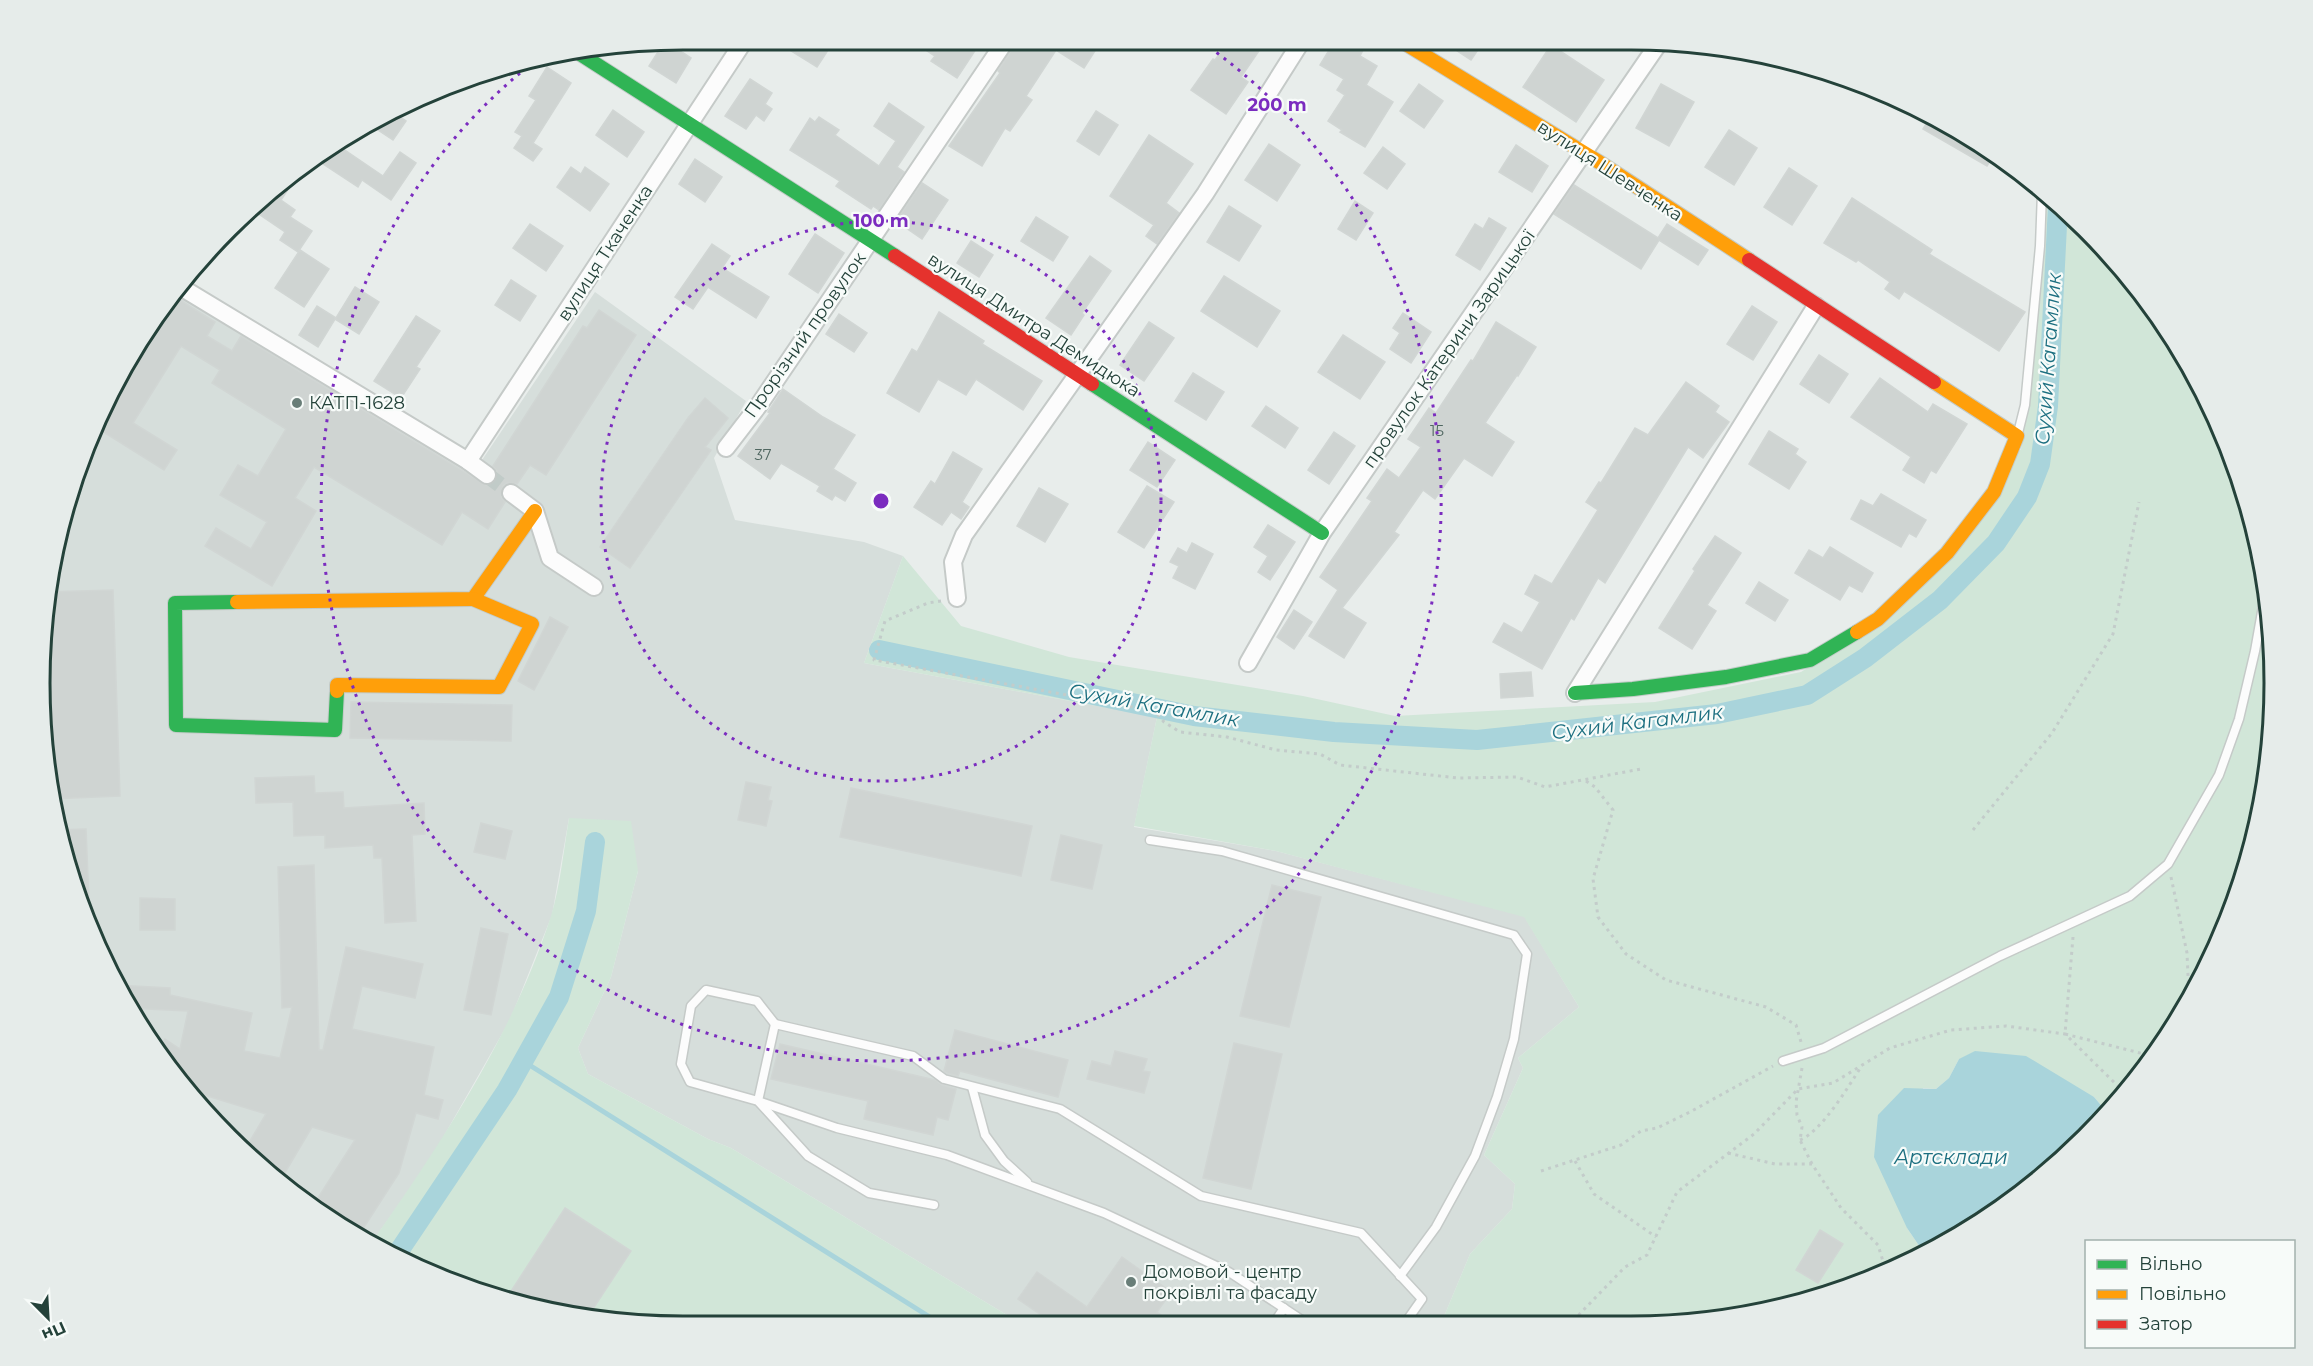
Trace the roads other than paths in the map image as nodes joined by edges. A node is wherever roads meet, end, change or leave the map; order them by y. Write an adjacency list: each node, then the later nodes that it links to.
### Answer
1 (739, 49): 7 (street, вулиця Ткаченка)
2 (1000, 49): 10 (street, Прорізний провулок)
3 (1297, 49): 13 (street)
4 (1414, 49): 8 (street, вулиця Шевченка)
5 (1654, 50): 8 (street, провулок Катерини Зарицької)
6 (586, 57): 7 (street, вулиця Дмитра Демидюка)
7 (690, 123): 10 (street, вулиця Дмитра Демидюка); 16 (street, вулиця Ткаченка)
8 (1584, 153): 12 (street, вулиця Шевченка); 20 (street, провулок Катерини Зарицької)
9 (2042, 202): 14 (lane)
10 (871, 240): 13 (street, вулиця Дмитра Демидюка); 15 (street, Прорізний провулок)
11 (186, 290): 16 (street)
12 (1816, 306): 14 (street, вулиця Шевченка); 26 (street)
13 (1079, 375): 20 (street, вулиця Дмитра Демидюка); 22 (street)
14 (2017, 436): 26 (street)
15 (726, 448)
16 (468, 461): 17 (street)
17 (487, 476)
18 (511, 493): 19 (street)
19 (535, 511): 21 (street); 23 (street)
20 (1322, 533): 25 (street, провулок Катерини Зарицької)
21 (594, 587)
22 (957, 598)
23 (473, 599): 23 (street)
24 (2260, 622): 29 (lane)
25 (1248, 663)
26 (1575, 693)
27 (1150, 840): 34 (lane)
28 (775, 1024): 30 (lane); 31 (lane); 31 (lane)
29 (1782, 1061)
30 (972, 1087): 32 (lane); 34 (lane)
31 (758, 1101): 32 (lane); 33 (lane)
32 (1032, 1187): 35 (lane)
33 (934, 1205)
34 (1400, 1276): 38 (lane)
35 (1284, 1308): 36 (lane); 37 (lane)
36 (1279, 1316)
37 (1296, 1316)
38 (1410, 1316)

